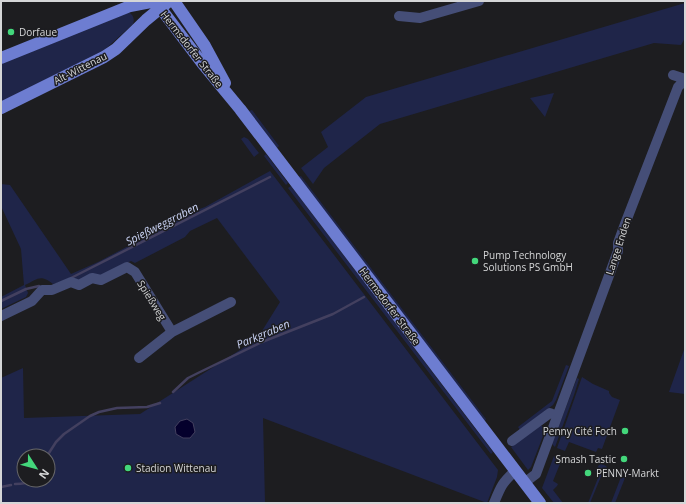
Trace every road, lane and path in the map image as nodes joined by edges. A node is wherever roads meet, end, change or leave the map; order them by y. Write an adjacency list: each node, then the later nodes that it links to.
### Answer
1 (174, 1): 11 (main road, Hermsdorfer Straße)
2 (479, 1): 5 (street)
3 (159, 2): 4 (main road); 6 (main road, Alt-Wittenau); 11 (main road, Hermsdorfer Straße)
4 (130, 6): 6 (main road); 7 (main road)
5 (399, 16)
6 (140, 26): 10 (main road, Alt-Wittenau)
7 (1, 58)
8 (674, 75): 9 (street, Lange Enden)
9 (685, 80): 16 (street, Lange Enden)
10 (1, 108)
11 (240, 109): 18 (main road, Hermsdorfer Straße)
12 (231, 302): 14 (street)
13 (1, 316): 14 (street, Spießweg)
14 (172, 332): 15 (street)
15 (140, 358)
16 (557, 416): 17 (street); 19 (street, Lange Enden)
17 (512, 441)
18 (515, 471): 19 (main road, Hermsdorfer Straße); 20 (street)
19 (524, 482): 21 (main road, Hermsdorfer Straße)
20 (494, 503)
21 (540, 503)

